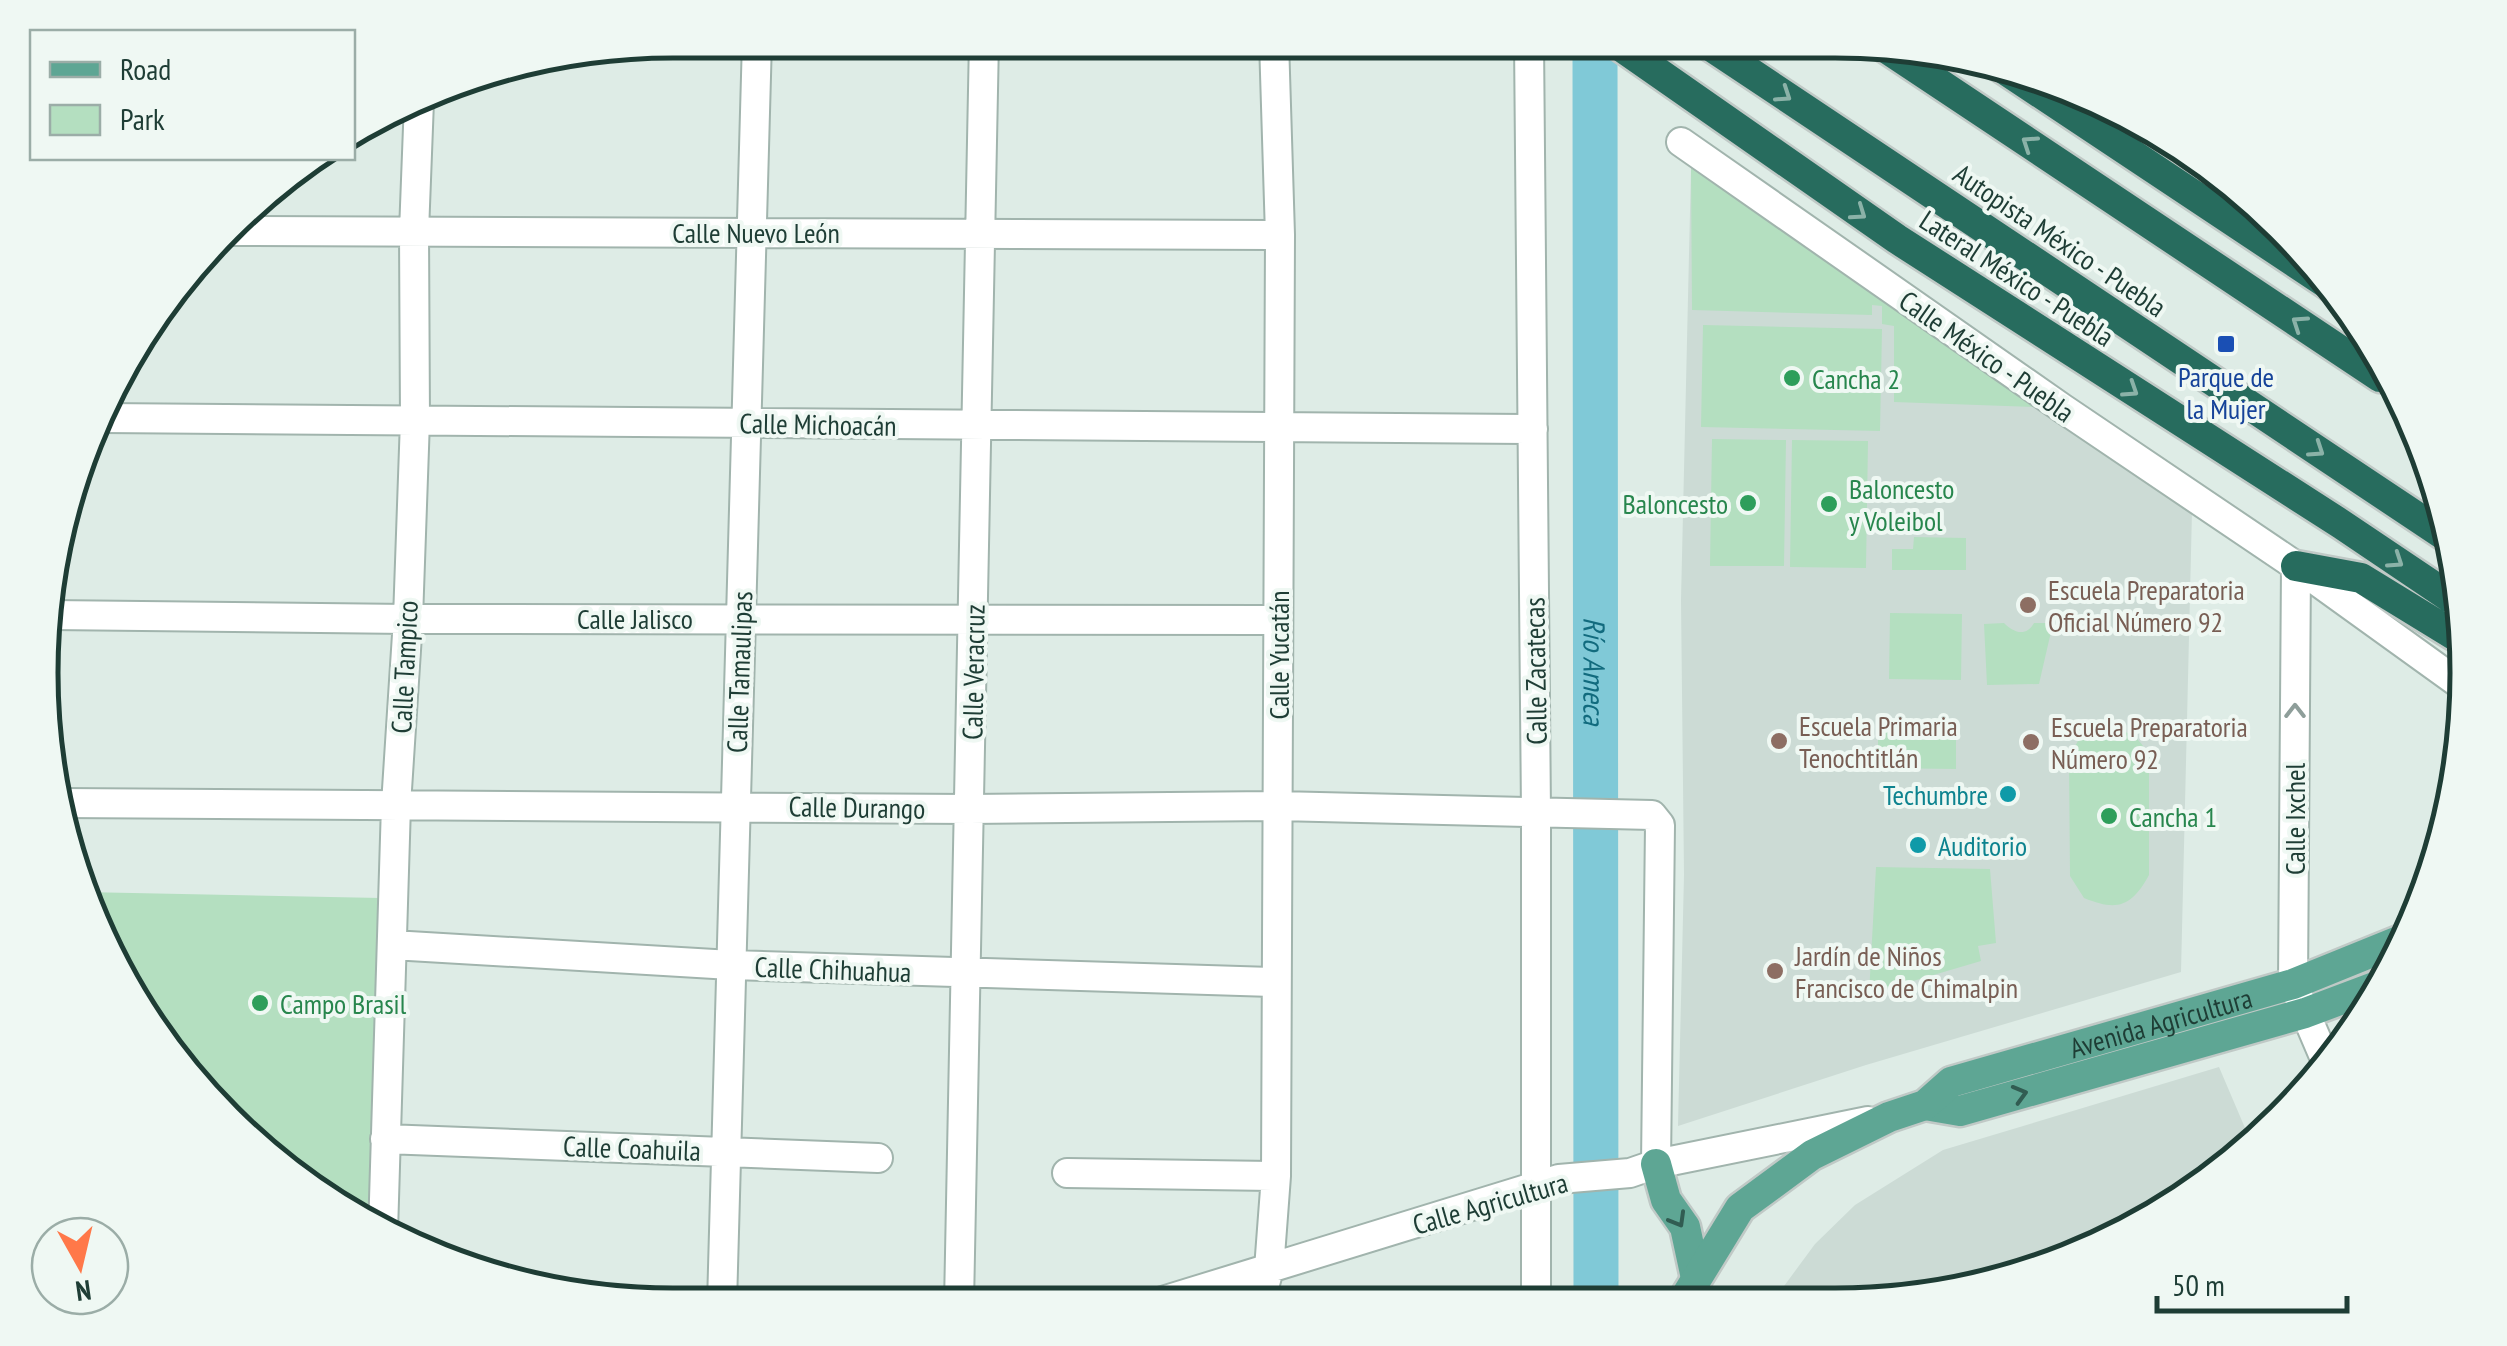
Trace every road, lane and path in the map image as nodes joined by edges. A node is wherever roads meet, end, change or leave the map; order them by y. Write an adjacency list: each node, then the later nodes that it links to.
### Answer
1 (757, 58): 13 (street, Calle Tamaulipas)
2 (984, 58): 14 (street, Calle Veracruz)
3 (1275, 58): 15 (street, Calle Yucatán)
4 (1529, 58): 23 (street, Calle Zacatecas)
5 (1638, 58): 26 (highway, Lateral México - Puebla, one-way to 26)
6 (1729, 58): 24 (highway, Autopista México - Puebla, one-way to 24)
7 (1908, 62): 17 (highway, one-way to 7)
8 (2040, 93): 16 (highway)
9 (418, 113): 12 (street, Calle Tampico)
10 (1680, 142): 25 (street, Calle México - Puebla)
11 (245, 231): 12 (street, Calle Nuevo León)
12 (414, 232): 13 (street, Calle Nuevo León); 19 (street, Calle Tampico)
13 (752, 232): 14 (street, Calle Nuevo León); 20 (street, Calle Tamaulipas)
14 (982, 232): 15 (street, Calle Nuevo León); 21 (street, Calle Veracruz)
15 (1280, 235): 22 (street, Calle Yucatán)
16 (2288, 258)
17 (2370, 370)
18 (113, 418): 19 (street, Calle Michoacán)
19 (415, 420): 20 (street, Calle Michoacán); 29 (street, Calle Tampico)
20 (746, 423): 21 (street, Calle Michoacán); 28 (street, Calle Tamaulipas)
21 (978, 426): 22 (street, Calle Michoacán); 30 (street, Calle Veracruz)
22 (1280, 429): 23 (street, Calle Michoacán); 31 (street, Calle Yucatán)
23 (1532, 429): 39 (street, Calle Zacatecas)
24 (2432, 526)
25 (2296, 566): 32 (highway); 33 (street, Calle México - Puebla); 45 (street, Calle Ixchel, one-way to 25)
26 (2444, 593)
27 (61, 615): 29 (street, Calle Jalisco)
28 (741, 618): 29 (street, Calle Jalisco); 30 (street, Calle Jalisco); 36 (street, Calle Tamaulipas)
29 (408, 619): 35 (street, Calle Tampico)
30 (974, 620): 31 (street, Calle Jalisco); 38 (street, Calle Veracruz)
31 (1278, 620): 37 (street, Calle Yucatán)
32 (2448, 631)
33 (2450, 677)
34 (71, 803): 35 (street, Calle Durango)
35 (396, 805): 36 (street, Calle Durango); 40 (street, Calle Tampico)
36 (736, 806): 38 (street, Calle Durango); 42 (street, Calle Tamaulipas)
37 (1278, 806): 38 (street, Calle Durango); 39 (street, Calle Durango); 44 (street, Calle Yucatán)
38 (970, 808): 43 (street, Calle Veracruz)
39 (1547, 813): 54 (street, Calle Durango); 57 (street, Calle Zacatecas)
40 (392, 944): 42 (street, Calle Chihuahua); 51 (street, Calle Tampico)
41 (2385, 947): 45 (main road, Avenida Agricultura)
42 (731, 965): 43 (street, Calle Chihuahua); 52 (street, Calle Tamaulipas)
43 (964, 974): 44 (street, Calle Chihuahua); 61 (street, Calle Veracruz)
44 (1275, 982): 56 (street, Calle Yucatán)
45 (2293, 984): 47 (street, Calle Ixchel); 49 (main road, Avenida Agricultura)
46 (2360, 992): 47 (main road, Avenida Agricultura)
47 (2305, 1013): 48 (street, Calle Ixchel); 49 (main road, Avenida Agricultura, one-way to 47)
48 (2321, 1049)
49 (1926, 1106): 50 (main road, Avenida Agricultura)
50 (1889, 1116): 54 (street, Calle Agricultura); 66 (main road, Avenida Agricultura)
51 (386, 1140): 52 (street, Calle Coahuila); 58 (street, Calle Tampico)
52 (726, 1151): 53 (street, Calle Coahuila); 60 (street, Calle Tamaulipas)
53 (878, 1158)
54 (1643, 1168): 57 (street, Calle Agricultura); 65 (main road, one-way to 65)
55 (1067, 1173): 56 (street)
56 (1276, 1176): 59 (street, Calle Yucatán)
57 (1547, 1182): 59 (street, Calle Agricultura); 64 (street, Calle Zacatecas)
58 (383, 1215)
59 (1269, 1269): 62 (street, Calle Agricultura); 63 (street, Calle Yucatán)
60 (715, 1288)
61 (960, 1288)
62 (1206, 1288)
63 (1264, 1288)
64 (1537, 1288)
65 (1690, 1288)
66 (1691, 1288)

